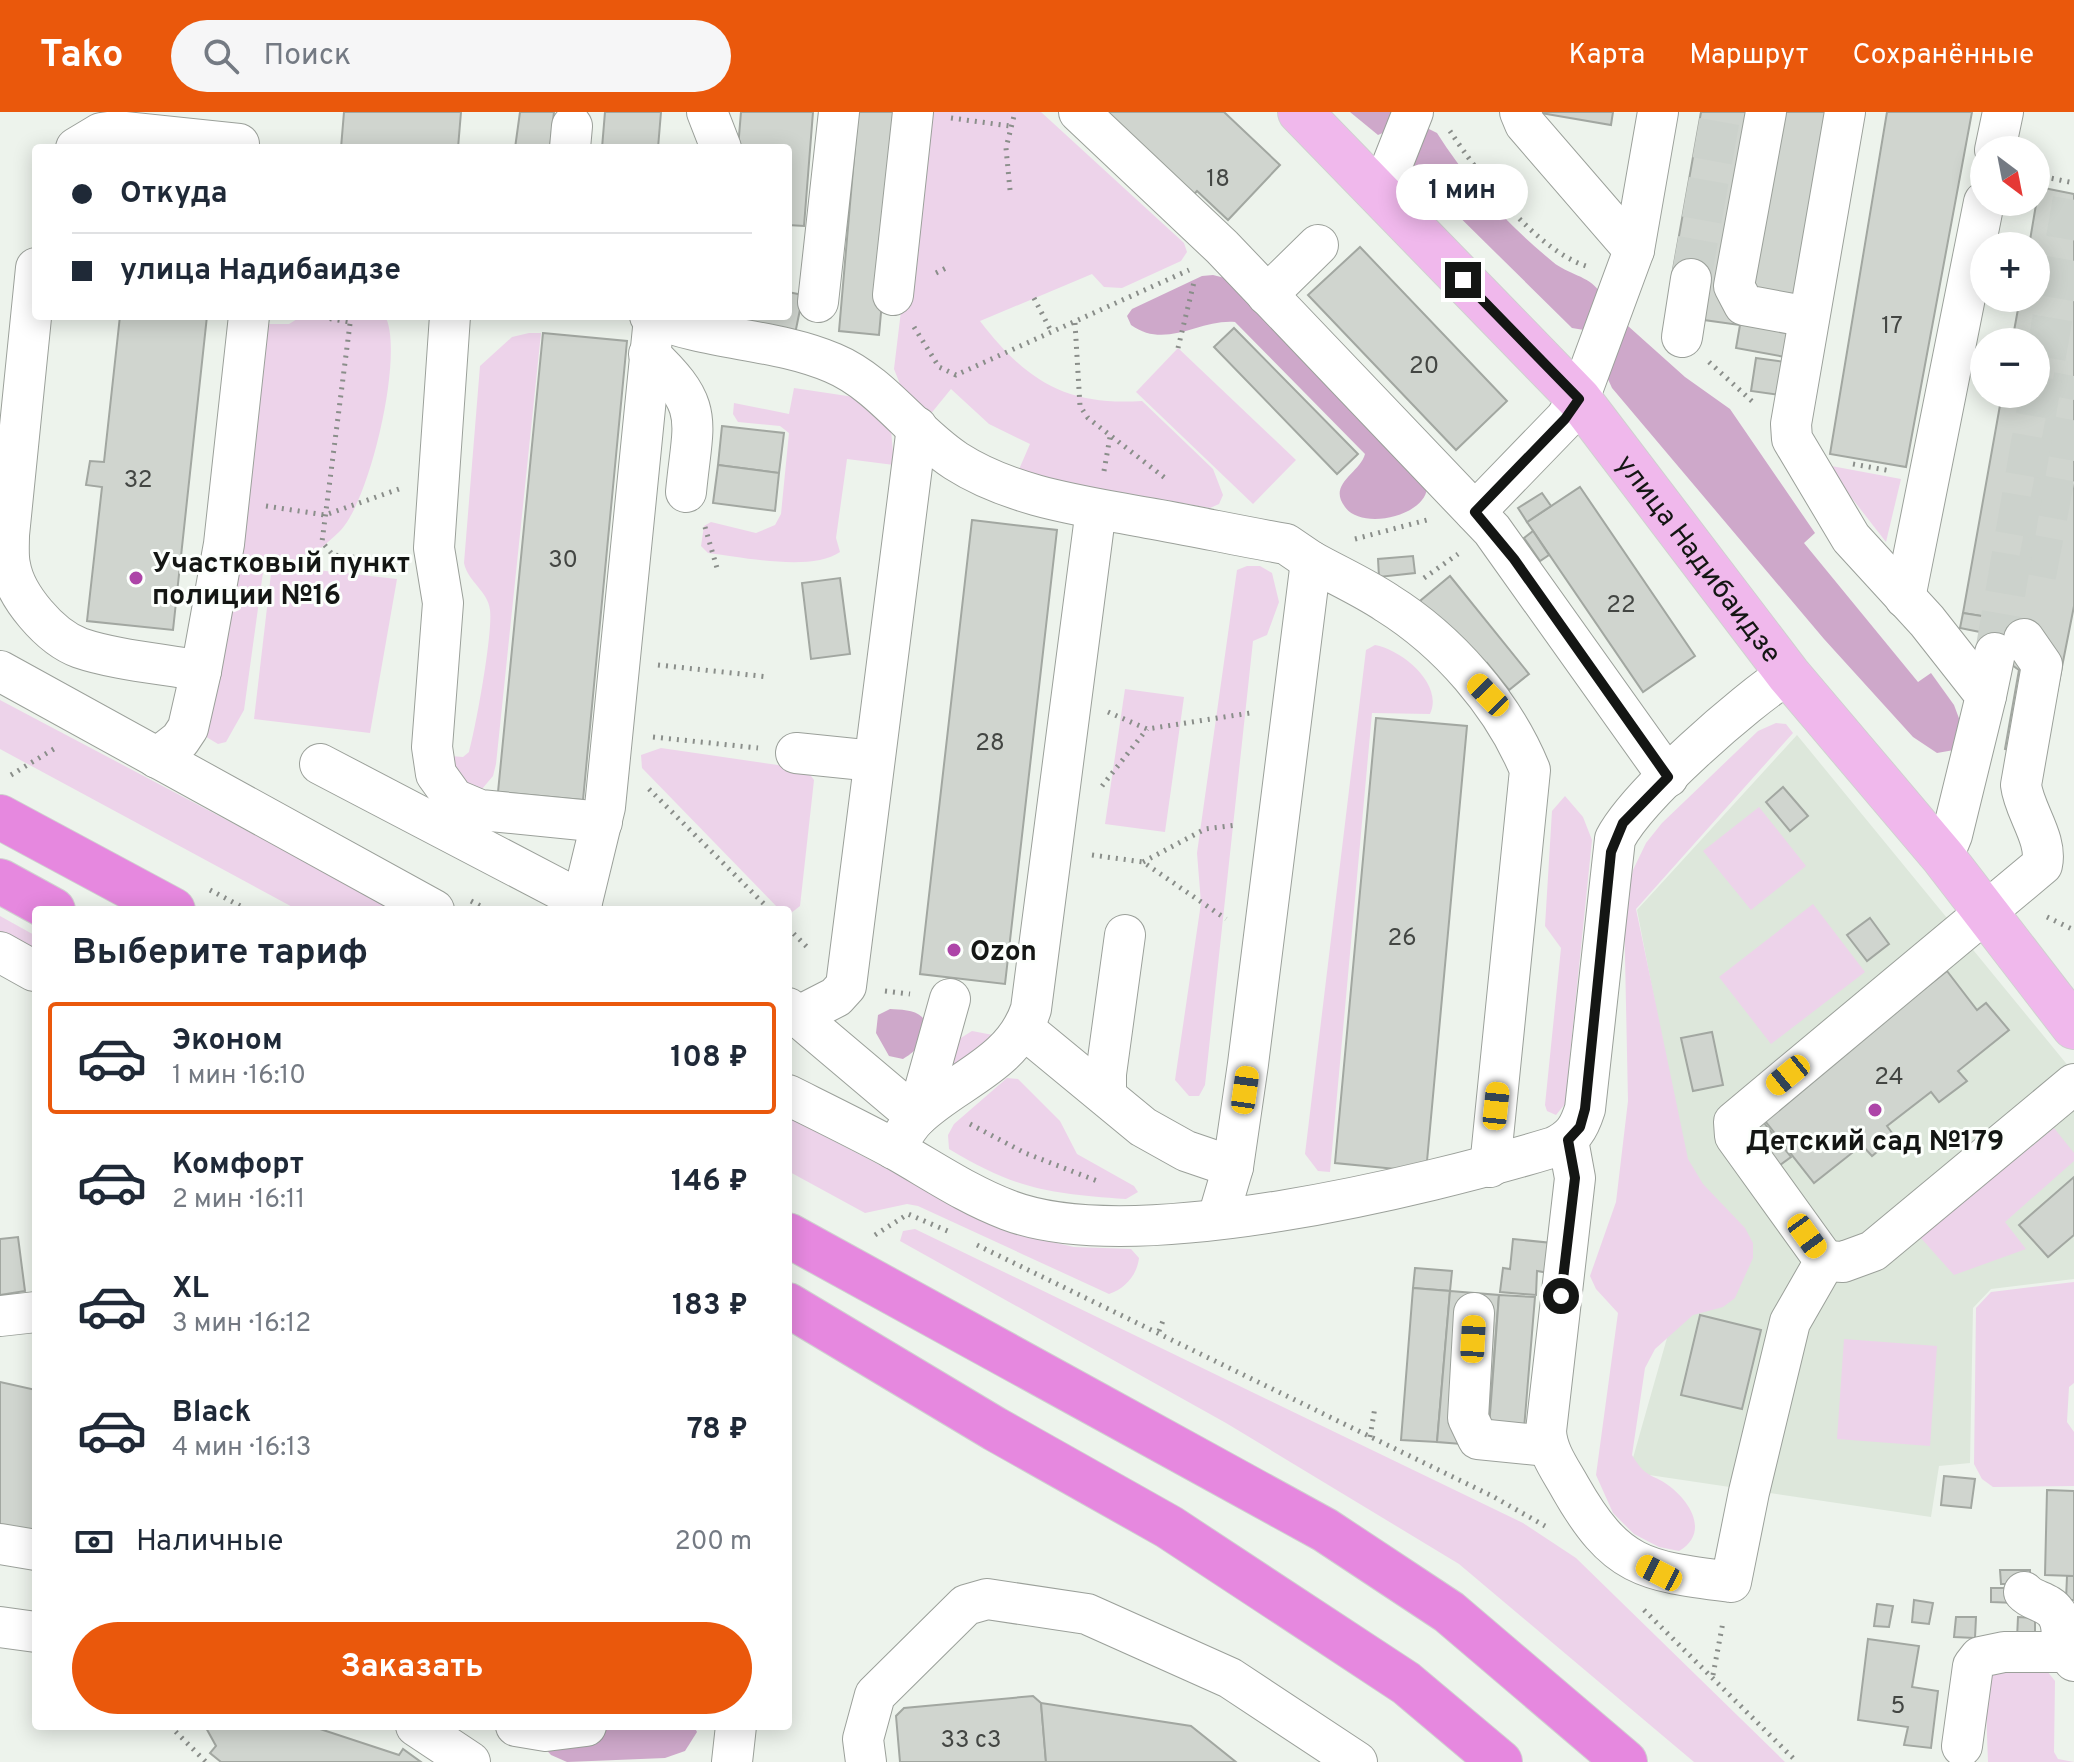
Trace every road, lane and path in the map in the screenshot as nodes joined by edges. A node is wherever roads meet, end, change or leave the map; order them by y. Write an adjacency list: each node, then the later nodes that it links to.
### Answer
1 (707, 112): 17 (street)
2 (839, 112): 24 (street)
3 (913, 112): 13 (path); 27 (street)
4 (1015, 112): 13 (path)
5 (1079, 112): 28 (street)
6 (1300, 112): 21 (main road, улица Надибаидзе)
7 (1520, 112): 25 (street)
8 (1658, 112): 25 (street)
9 (1766, 112): 32 (street)
10 (1845, 112): 32 (street)
11 (2003, 112): 15 (street)
12 (1429, 117): 21 (street); 25 (path)
13 (1010, 126): 20 (path)
14 (240, 135): 16 (street)
15 (1998, 136)
16 (81, 144)
17 (719, 144)
18 (2050, 178): 19 (path)
19 (2074, 183)
20 (1010, 190)
21 (1381, 193): 42 (main road, улица Надибаидзе)
22 (1981, 216): 55 (street)
23 (1318, 245): 28 (street)
24 (805, 254): 30 (street)
25 (1630, 264): 42 (street)
26 (1691, 279): 40 (street)
27 (893, 295): 39 (path)
28 (1267, 295): 51 (street)
29 (1034, 298): 39 (path)
30 (818, 302)
31 (32, 308): 59 (street)
32 (1809, 317): 43 (street)
33 (249, 320): 47 (street)
34 (350, 320): 50 (path)
35 (450, 320): 45 (street)
36 (1075, 323): 39 (path); 41 (path); 46 (path)
37 (710, 326): 38 (street); 44 (street)
38 (651, 329): 48 (street); 67 (street)
39 (1052, 333)
40 (1682, 337): 43 (path)
41 (1178, 348)
42 (1579, 399): 51 (street); 60 (main road, улица Надибаидзе)
43 (1791, 424): 55 (street)
44 (917, 427): 49 (street); 70 (street)
45 (439, 475): 50 (path); 53 (street)
46 (1167, 480)
47 (229, 501): 50 (path); 59 (street)
48 (694, 504): 54 (path)
49 (1096, 509): 52 (street); 79 (street)
50 (325, 515): 53 (path)
51 (1483, 521): 52 (path); 56 (path); 72 (street)
52 (1298, 553): 56 (street); 102 (street)
53 (436, 566): 75 (street)
54 (717, 568)
55 (1905, 598): 62 (street)
56 (1389, 604): 103 (street)
57 (657, 664): 61 (path)
58 (0, 671): 64 (street)
59 (201, 671): 69 (street)
60 (1788, 674): 72 (street); 80 (main road, улица Надибаидзе)
61 (769, 677)
62 (1986, 696): 80 (street); 88 (street)
63 (1250, 713): 65 (path)
64 (96, 724): 69 (street); 74 (path)
65 (1147, 729)
66 (725, 743): 67 (path)
67 (611, 752): 76 (street)
68 (796, 753): 70 (street)
69 (157, 758): 86 (street)
70 (874, 761): 94 (street)
71 (320, 764): 78 (street)
72 (1668, 777): 101 (street)
73 (650, 791): 87 (path)
74 (1, 799): 85 (highway)
75 (514, 814): 76 (street); 78 (street)
76 (602, 822): 83 (street)
77 (1237, 825): 81 (path)
78 (474, 844): 83 (street)
79 (1052, 849): 81 (path); 96 (street)
80 (1943, 857): 88 (main road, улица Надибаидзе)
81 (1143, 862): 89 (path)
82 (0, 881): 84 (highway)
83 (581, 905)
84 (46, 906)
85 (167, 906)
86 (427, 906)
87 (766, 906)
88 (1986, 915): 95 (main road, улица Надибаидзе); 110 (street)
89 (1226, 919)
90 (1125, 935): 98 (street)
91 (0, 952): 92 (street)
92 (32, 970)
93 (950, 999): 100 (street)
94 (794, 1012): 100 (street)
95 (2074, 1027)
96 (1024, 1029): 98 (street); 100 (street)
97 (2074, 1084): 110 (street)
98 (1106, 1094): 102 (street)
99 (792, 1096): 100 (street)
100 (915, 1124): 104 (path); 105 (street)
101 (1568, 1140): 103 (street); 120 (street)
102 (1233, 1167): 105 (street)
103 (1490, 1167): 105 (street)
104 (1106, 1184)
105 (1218, 1218)
106 (957, 1235): 108 (path)
107 (792, 1237): 139 (highway)
108 (867, 1240)
109 (971, 1242): 116 (path)
110 (1825, 1261): 124 (street)
111 (792, 1307): 138 (highway)
112 (32, 1312): 114 (street)
113 (1474, 1313): 120 (street)
114 (0, 1316)
115 (1164, 1318): 116 (path)
116 (1159, 1331): 118 (path)
117 (1375, 1407): 118 (path)
118 (1370, 1437): 121 (path)
119 (1461, 1444): 120 (street)
120 (1555, 1459): 124 (street)
121 (1494, 1497)
122 (0, 1544): 123 (street)
123 (32, 1549)
124 (1731, 1582): 140 (path)
125 (2024, 1592): 128 (street)
126 (0, 1627): 127 (street)
127 (32, 1631)
128 (2070, 1656): 132 (street)
129 (174, 1730): 133 (path)
130 (422, 1730): 134 (street)
131 (736, 1730): 135 (street)
132 (1962, 1746)
133 (206, 1762)
134 (470, 1762)
135 (732, 1762)
136 (866, 1762): 137 (street)
137 (1357, 1762)
138 (1500, 1762)
139 (1625, 1762)
140 (1797, 1762)

